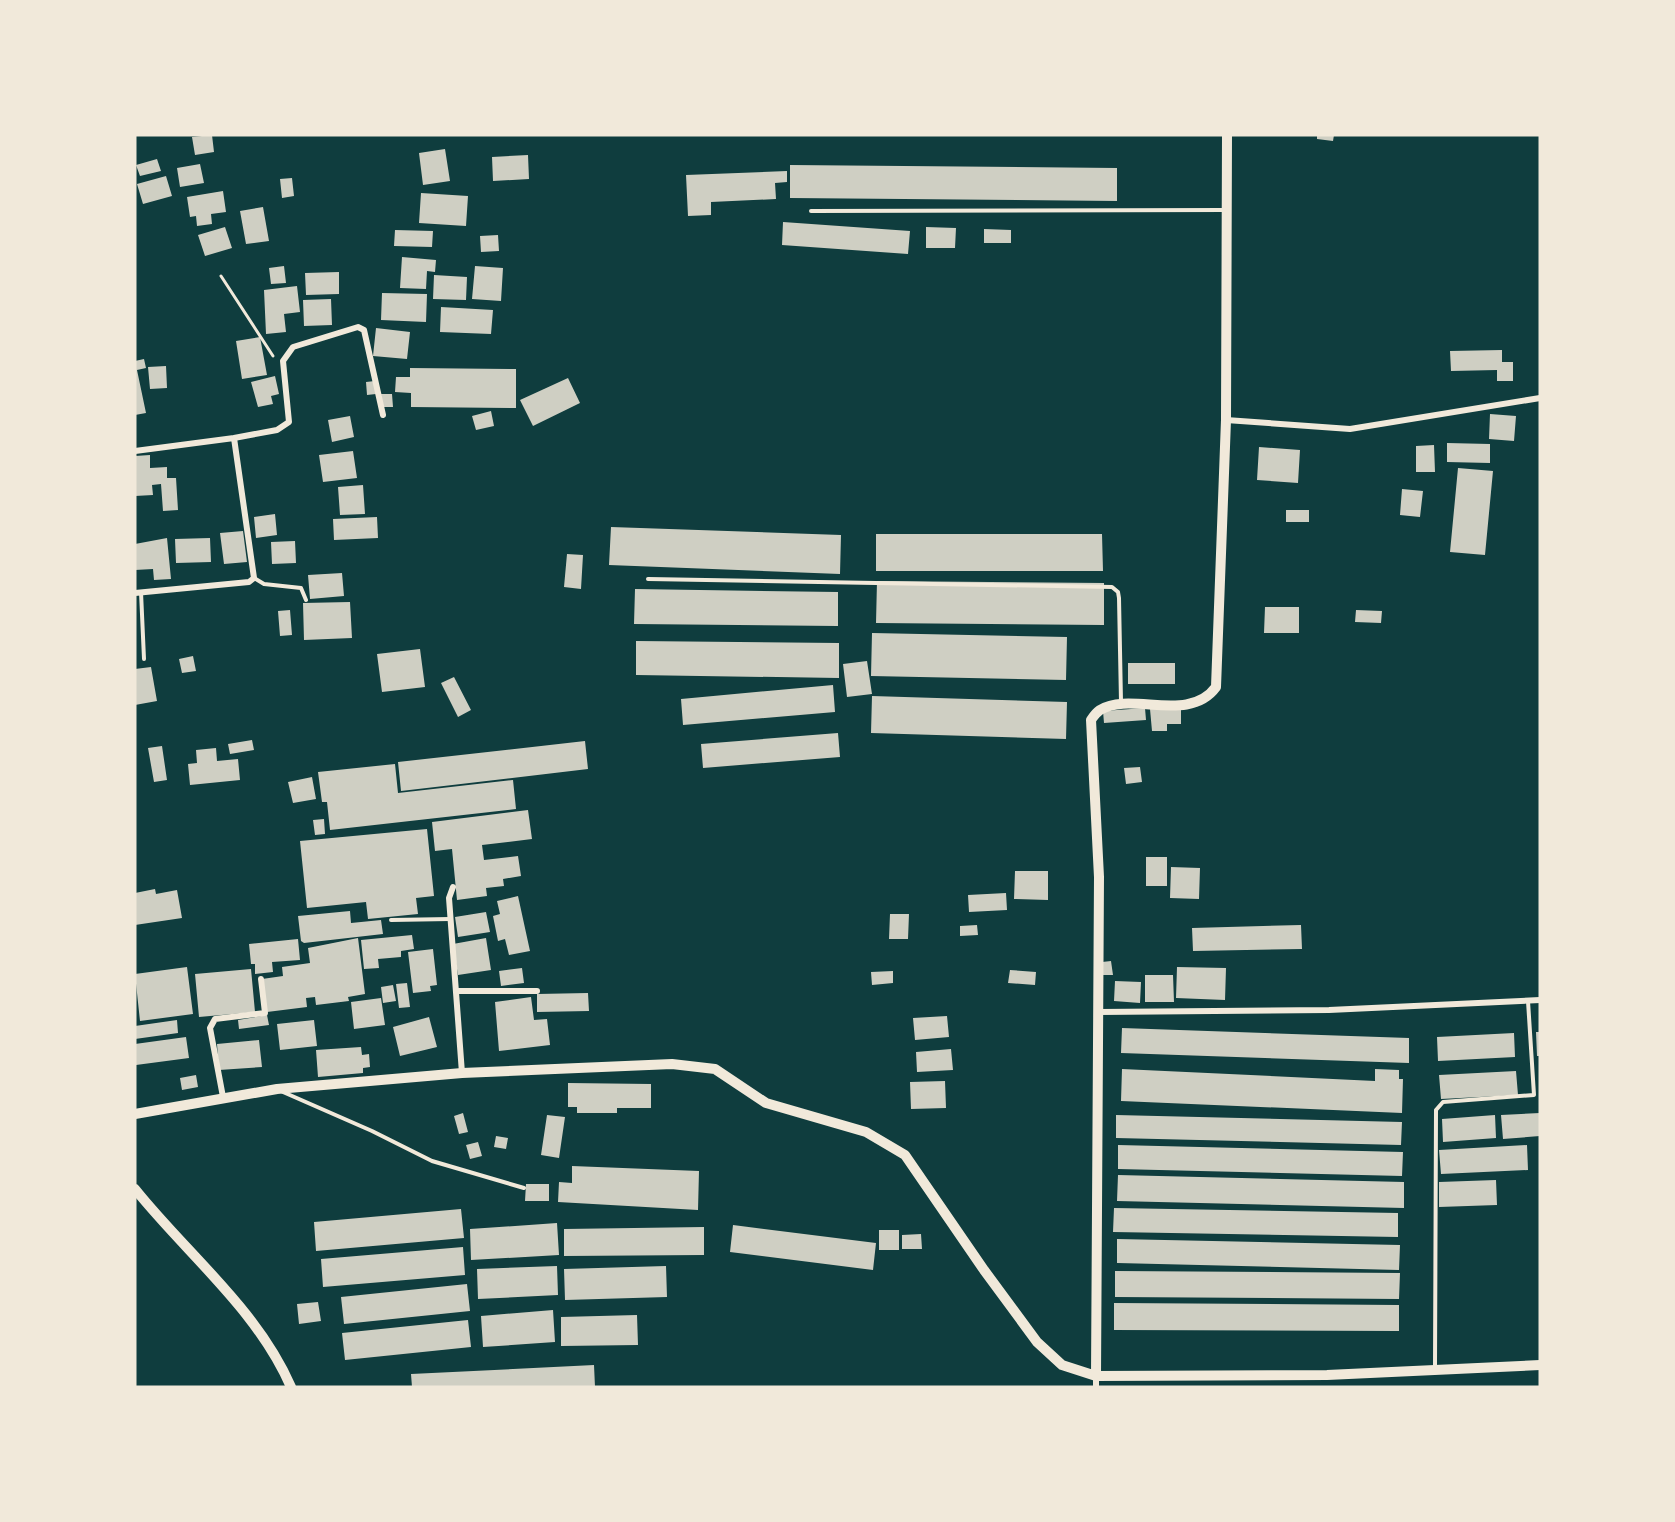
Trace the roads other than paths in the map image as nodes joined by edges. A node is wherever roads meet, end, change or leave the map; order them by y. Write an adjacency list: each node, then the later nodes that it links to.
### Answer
1 (1227, 135): 2 (street)
2 (1226, 210): 3 (lane); 6 (street)
3 (811, 211)
4 (1540, 399): 6 (street)
5 (383, 415): 7 (street)
6 (1226, 420): 14 (street)
7 (234, 438): 8 (street); 9 (street)
8 (135, 451)
9 (254, 578): 11 (street); 12 (lane)
10 (648, 579): 14 (lane)
11 (138, 592): 13 (lane)
12 (306, 600)
13 (144, 659)
14 (1121, 705): 23 (street)
15 (453, 887): 16 (street)
16 (451, 918): 17 (lane); 19 (street)
17 (391, 920)
18 (261, 979): 26 (street)
19 (456, 991): 20 (street); 24 (street)
20 (537, 991)
21 (1540, 1000): 22 (street)
22 (1528, 1001): 23 (street); 31 (lane)
23 (1099, 1012): 32 (street)
24 (462, 1073): 25 (street); 32 (street)
25 (277, 1089): 26 (street); 28 (lane)
26 (223, 1097): 27 (street)
27 (135, 1114)
28 (524, 1188)
29 (135, 1189): 33 (street)
30 (1540, 1365): 31 (street)
31 (1435, 1371): 32 (street)
32 (1096, 1381)
33 (291, 1387)

